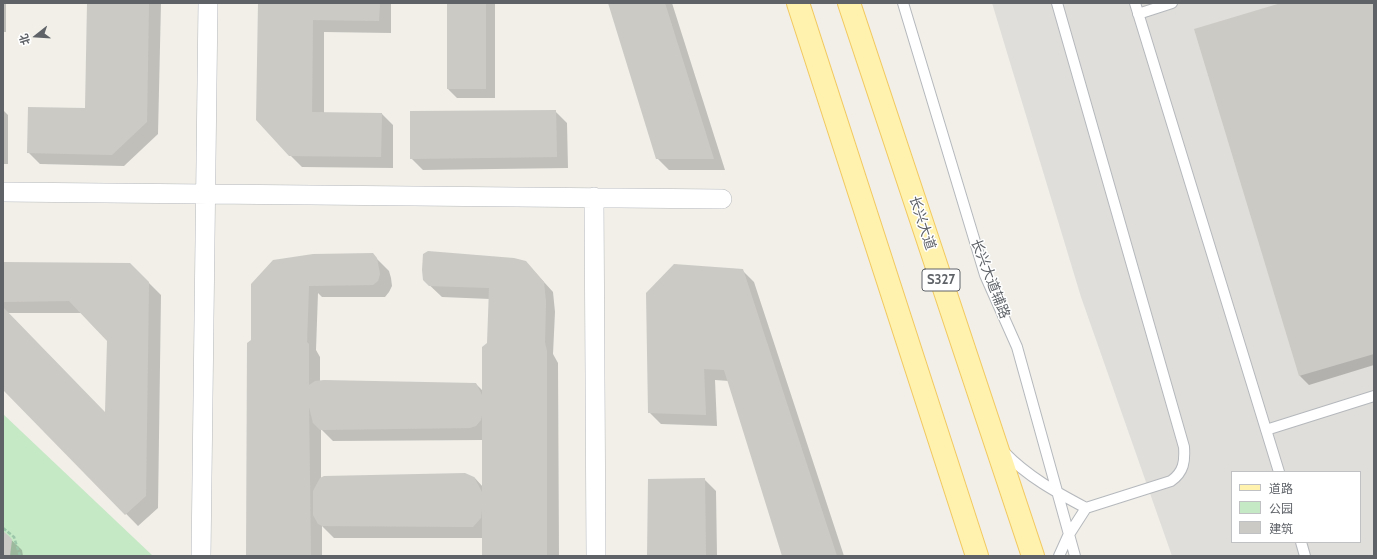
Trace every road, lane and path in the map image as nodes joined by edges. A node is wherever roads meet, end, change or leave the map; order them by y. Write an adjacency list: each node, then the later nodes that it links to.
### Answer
1 (208, 3): 10 (street)
2 (798, 3): 25 (main road)
3 (849, 3): 15 (main road, 长兴大道 / S327)
4 (902, 3): 17 (lane, 长兴大道辅路)
5 (1056, 3): 18 (lane)
6 (1135, 3): 8 (lane)
7 (1172, 3): 8 (lane)
8 (1138, 14): 14 (lane)
9 (3, 192): 10 (street)
10 (205, 194): 11 (street); 23 (street)
11 (594, 197): 12 (street); 24 (street)
12 (722, 199)
13 (1374, 396): 14 (lane)
14 (1266, 430): 16 (lane)
15 (994, 442): 17 (lane); 26 (main road, 长兴大道 / S327)
16 (1279, 471)
17 (1056, 492): 18 (lane); 20 (lane, 长兴大道辅路)
18 (1086, 508): 20 (lane)
19 (3, 528): 22 (path)
20 (1068, 536): 27 (lane); 28 (lane, 长兴大道辅路)
21 (1301, 543): 29 (lane)
22 (20, 556)
23 (201, 556)
24 (596, 556)
25 (977, 556)
26 (1033, 556)
27 (1058, 556)
28 (1075, 556)
29 (1305, 556)

